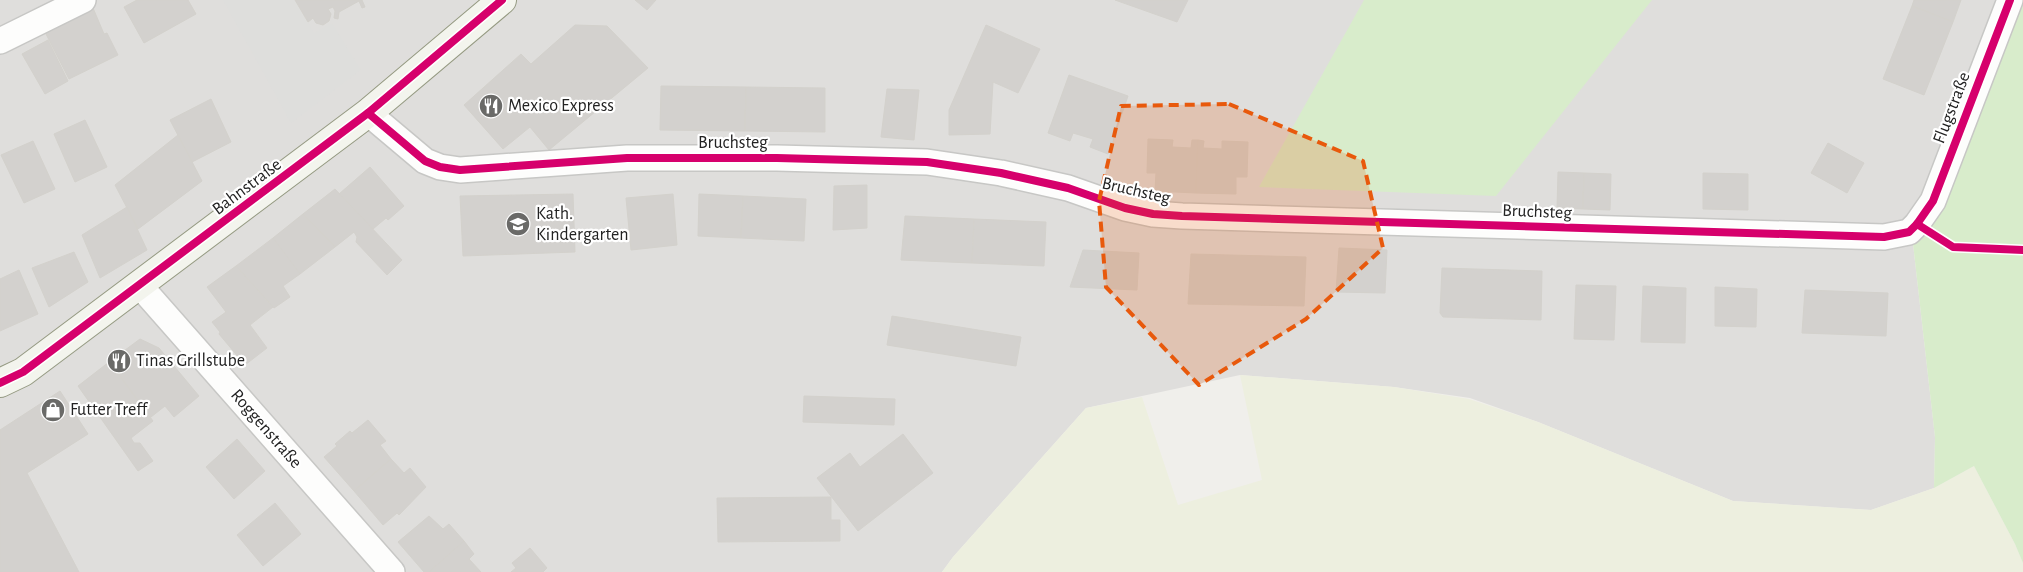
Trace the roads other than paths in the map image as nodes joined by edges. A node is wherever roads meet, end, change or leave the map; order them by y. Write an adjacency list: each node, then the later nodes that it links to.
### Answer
1 (83, 0): 4 (street)
2 (502, 0): 5 (main road, Bahnstraße)
3 (2010, 0): 6 (street, Flugstraße)
4 (0, 41)
5 (368, 113): 6 (street, Bruchsteg); 7 (main road, Bahnstraße)
6 (1917, 224)
7 (140, 286): 8 (main road, Bahnstraße); 9 (street, Roggenstraße)
8 (0, 383)
9 (392, 572)

